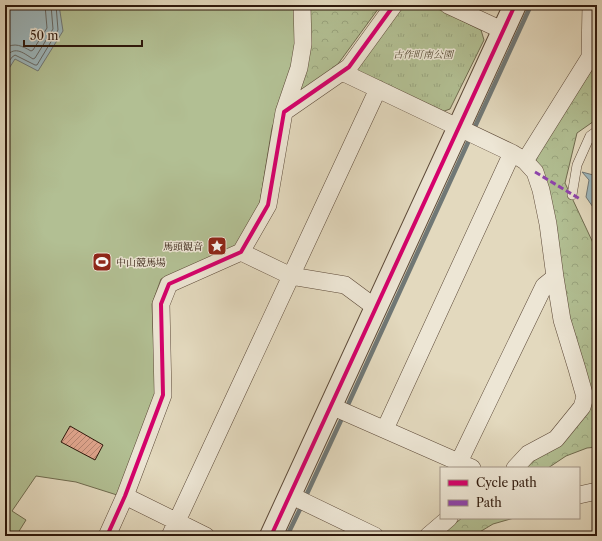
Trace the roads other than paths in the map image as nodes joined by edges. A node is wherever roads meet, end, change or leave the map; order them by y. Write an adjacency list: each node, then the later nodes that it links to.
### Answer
1 (302, 5): 9 (street)
2 (394, 5): 7 (street)
3 (448, 5): 6 (street)
4 (516, 5): 6 (street)
5 (591, 5): 12 (street)
6 (504, 31): 10 (street)
7 (342, 72): 8 (street); 9 (street)
8 (378, 89): 10 (street); 15 (street)
9 (284, 112): 14 (street)
10 (459, 128): 12 (street); 17 (street)
11 (597, 132): 13 (lane)
12 (519, 157): 16 (street); 19 (street)
13 (572, 195)
14 (241, 252): 15 (street); 25 (street)
15 (291, 276): 17 (street); 27 (street)
16 (555, 277): 20 (street); 21 (street)
17 (376, 308): 18 (street)
18 (331, 406): 19 (street); 23 (street)
19 (385, 429): 20 (street)
20 (466, 465)
21 (516, 467)
22 (597, 491): 24 (street)
23 (290, 495): 30 (street); 31 (street)
24 (580, 495)
25 (125, 496): 27 (street); 28 (street)
26 (448, 519): 32 (street)
27 (174, 529): 29 (street)
28 (107, 536)
29 (206, 536)
30 (271, 536)
31 (375, 536)
32 (428, 536)

